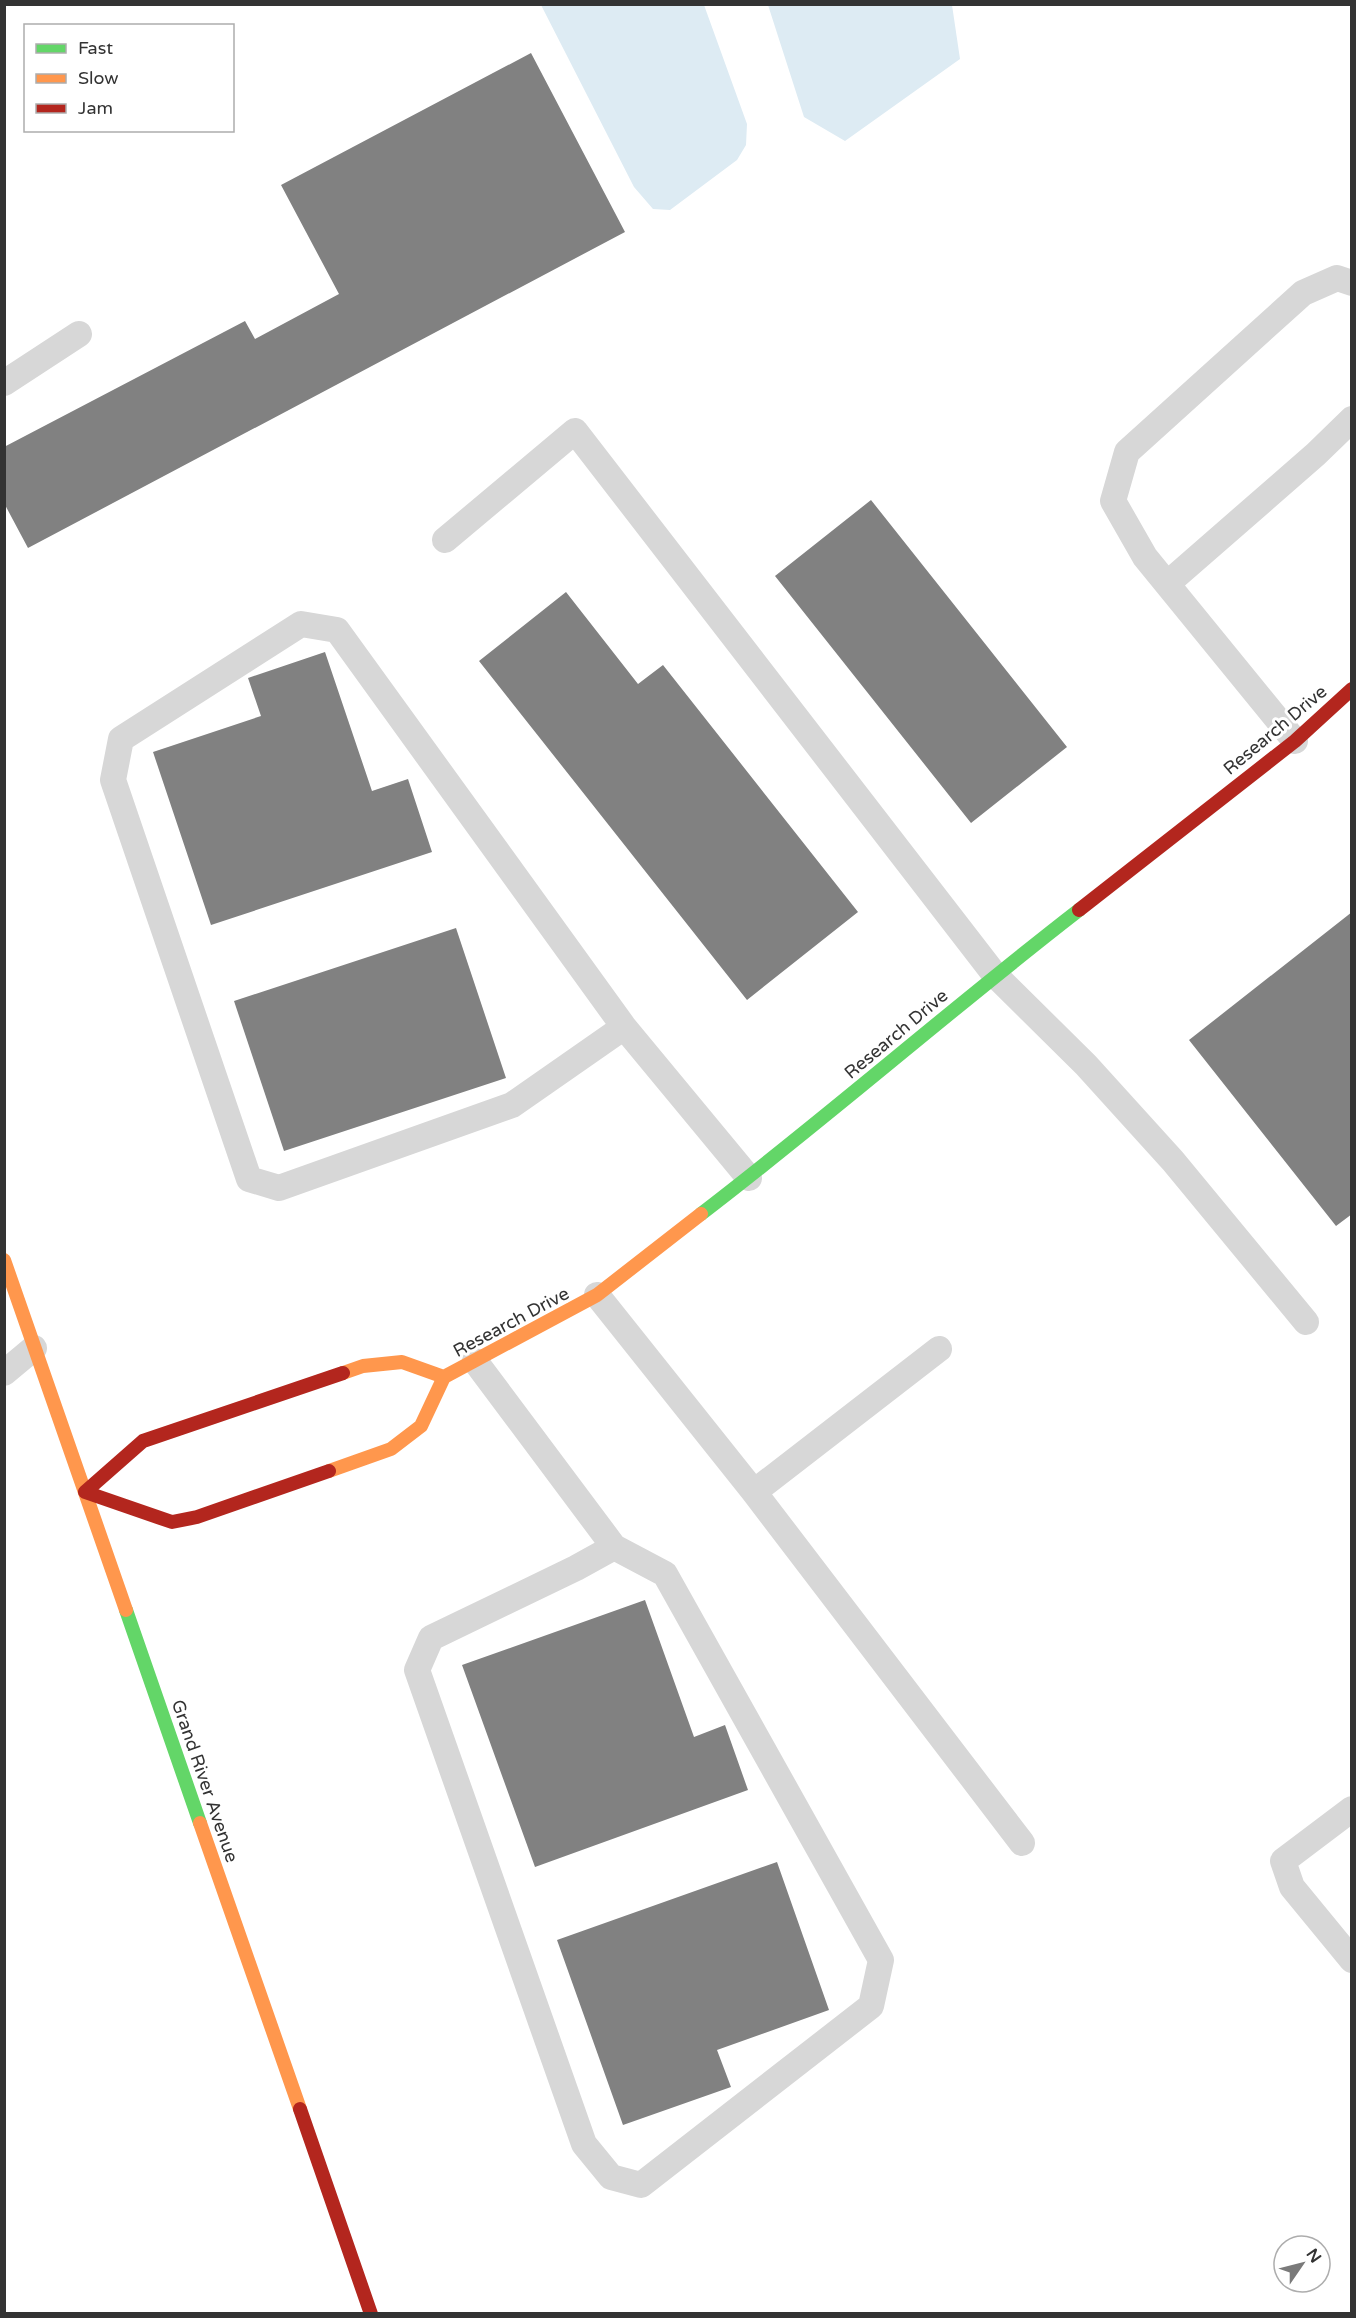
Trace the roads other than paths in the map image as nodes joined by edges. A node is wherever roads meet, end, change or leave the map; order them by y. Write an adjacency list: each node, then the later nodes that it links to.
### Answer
1 (1352, 283): 6 (lane)
2 (79, 334): 3 (lane)
3 (4, 383)
4 (1352, 419): 6 (lane)
5 (445, 540): 9 (lane)
6 (1167, 584): 8 (lane)
7 (1352, 689): 8 (street, Research Drive)
8 (1294, 741): 9 (street, Research Drive)
9 (996, 975): 11 (street, Research Drive); 14 (lane)
10 (624, 1027): 10 (lane); 11 (lane)
11 (749, 1178): 13 (street, Research Drive)
12 (4, 1260): 15 (street, Grand River Avenue)
13 (597, 1295): 17 (street, Research Drive); 21 (lane)
14 (1306, 1322)
15 (34, 1348): 18 (lane); 20 (street, Grand River Avenue)
16 (939, 1349): 21 (lane)
17 (475, 1361): 19 (street, Research Drive); 22 (lane)
18 (4, 1373)
19 (444, 1377): 20 (street, Research Drive); 20 (street, Research Drive)
20 (85, 1492): 26 (street, Grand River Avenue)
21 (754, 1492): 24 (lane)
22 (614, 1547): 22 (lane)
23 (1348, 1819): 25 (lane)
24 (1022, 1843)
25 (1352, 1960)
26 (371, 2313)

